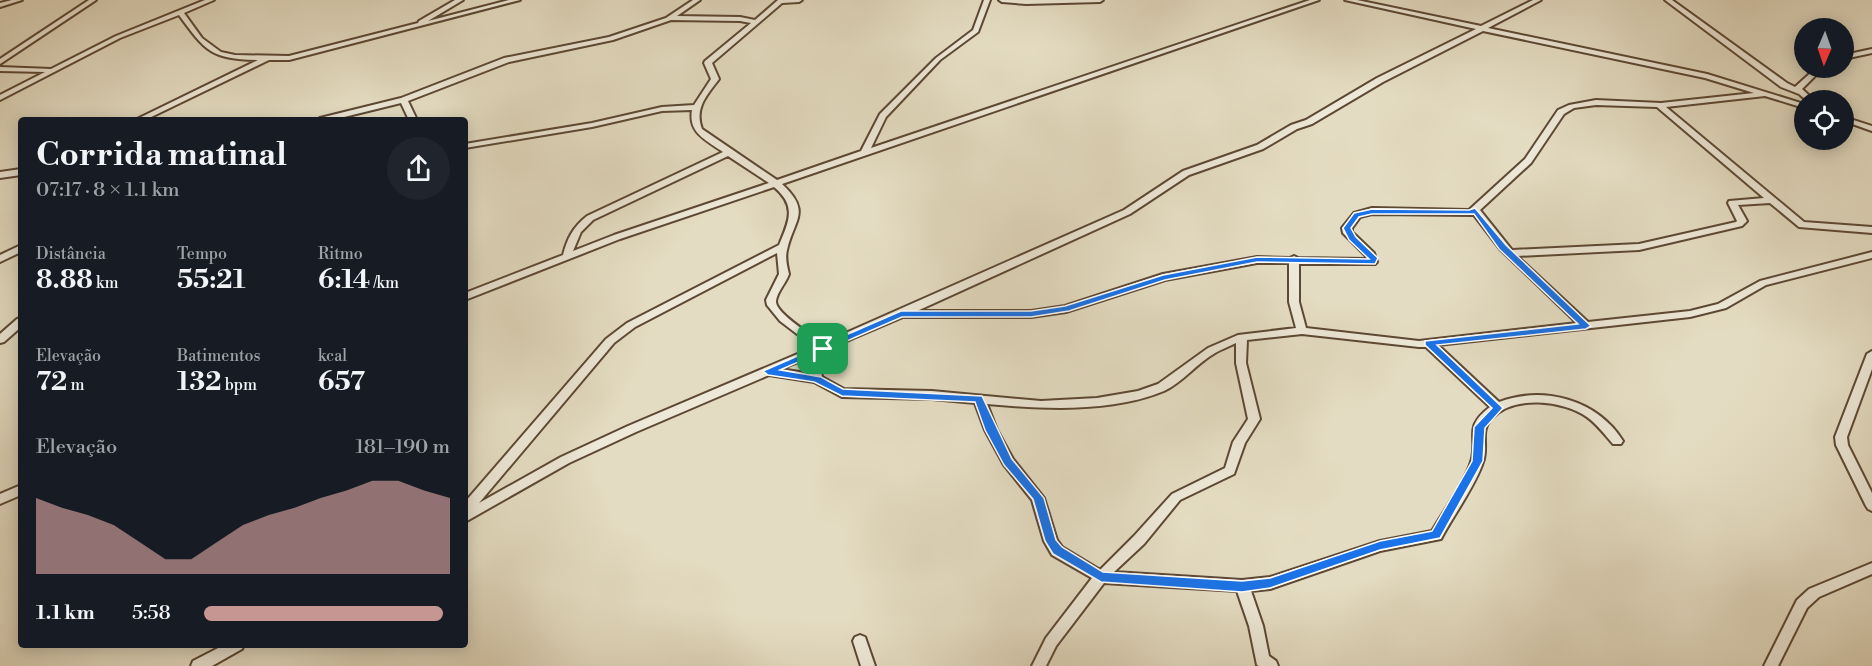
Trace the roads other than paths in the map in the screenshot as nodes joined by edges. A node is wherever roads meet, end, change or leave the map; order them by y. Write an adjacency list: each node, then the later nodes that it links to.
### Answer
1 (19, 0): 16 (street)
2 (93, 0): 25 (street)
3 (211, 0): 17 (street)
4 (460, 0): 20 (street)
5 (517, 0): 20 (street)
6 (697, 0): 18 (street)
7 (782, 0): 8 (street); 19 (street)
8 (800, 0)
9 (987, 0): 43 (street)
10 (1002, 0): 11 (street)
11 (1100, 0)
12 (1316, 0): 43 (street)
13 (1348, 0): 21 (street)
14 (1538, 0): 21 (street)
15 (1668, 0): 29 (street)
16 (0, 5)
17 (180, 12): 24 (street); 27 (street)
18 (670, 18): 19 (street); 33 (street)
19 (755, 22): 36 (street)
20 (416, 26): 24 (street)
21 (1480, 27): 31 (street); 59 (street)
22 (1872, 51): 23 (street)
23 (1854, 55)
24 (267, 58): 37 (street)
25 (0, 62)
26 (0, 69): 27 (street)
27 (51, 70): 32 (street)
28 (1810, 78): 30 (street)
29 (1795, 90)
30 (1799, 90)
31 (1766, 94): 34 (street); 35 (street)
32 (0, 98)
33 (404, 100): 38 (street); 39 (street)
34 (1794, 103)
35 (1660, 106): 48 (street); 49 (street)
36 (696, 107): 42 (street); 44 (street)
37 (145, 117)
38 (335, 117)
39 (412, 117)
40 (1854, 123): 41 (street)
41 (1872, 129)
42 (468, 146)
43 (865, 152): 47 (street)
44 (728, 153): 47 (street); 55 (street)
45 (18, 172): 46 (street)
46 (0, 175)
47 (775, 182): 51 (street); 55 (street)
48 (1773, 200): 50 (street); 53 (street)
49 (1475, 210): 53 (street); 57 (street)
50 (1872, 230)
51 (782, 247): 66 (street); 76 (street)
52 (18, 250): 56 (street)
53 (1510, 253): 61 (street)
54 (1872, 255): 61 (street)
55 (567, 256): 58 (street)
56 (0, 259)
57 (1294, 259): 59 (street); 62 (street)
58 (468, 294)
59 (901, 314): 66 (street)
60 (18, 324): 64 (street)
61 (1586, 326): 65 (street)
62 (1302, 331): 63 (street); 65 (street)
63 (1242, 337): 70 (street); 79 (street)
64 (0, 340)
65 (1429, 343): 71 (street)
66 (818, 351): 68 (street); 69 (street)
67 (1872, 354): 75 (street)
68 (768, 371): 69 (street); 77 (street)
69 (817, 379): 70 (street)
70 (979, 399): 79 (street)
71 (1498, 408): 72 (street); 80 (street)
72 (1617, 441)
73 (18, 491): 74 (street)
74 (0, 499)
75 (1872, 506)
76 (468, 507)
77 (468, 515)
78 (1872, 568): 87 (street)
79 (1101, 577): 80 (street); 85 (street)
80 (1242, 586): 86 (street)
81 (860, 641): 84 (street)
82 (231, 648): 83 (street)
83 (198, 666)
84 (867, 666)
85 (1039, 666)
86 (1270, 666)
87 (1771, 666)

